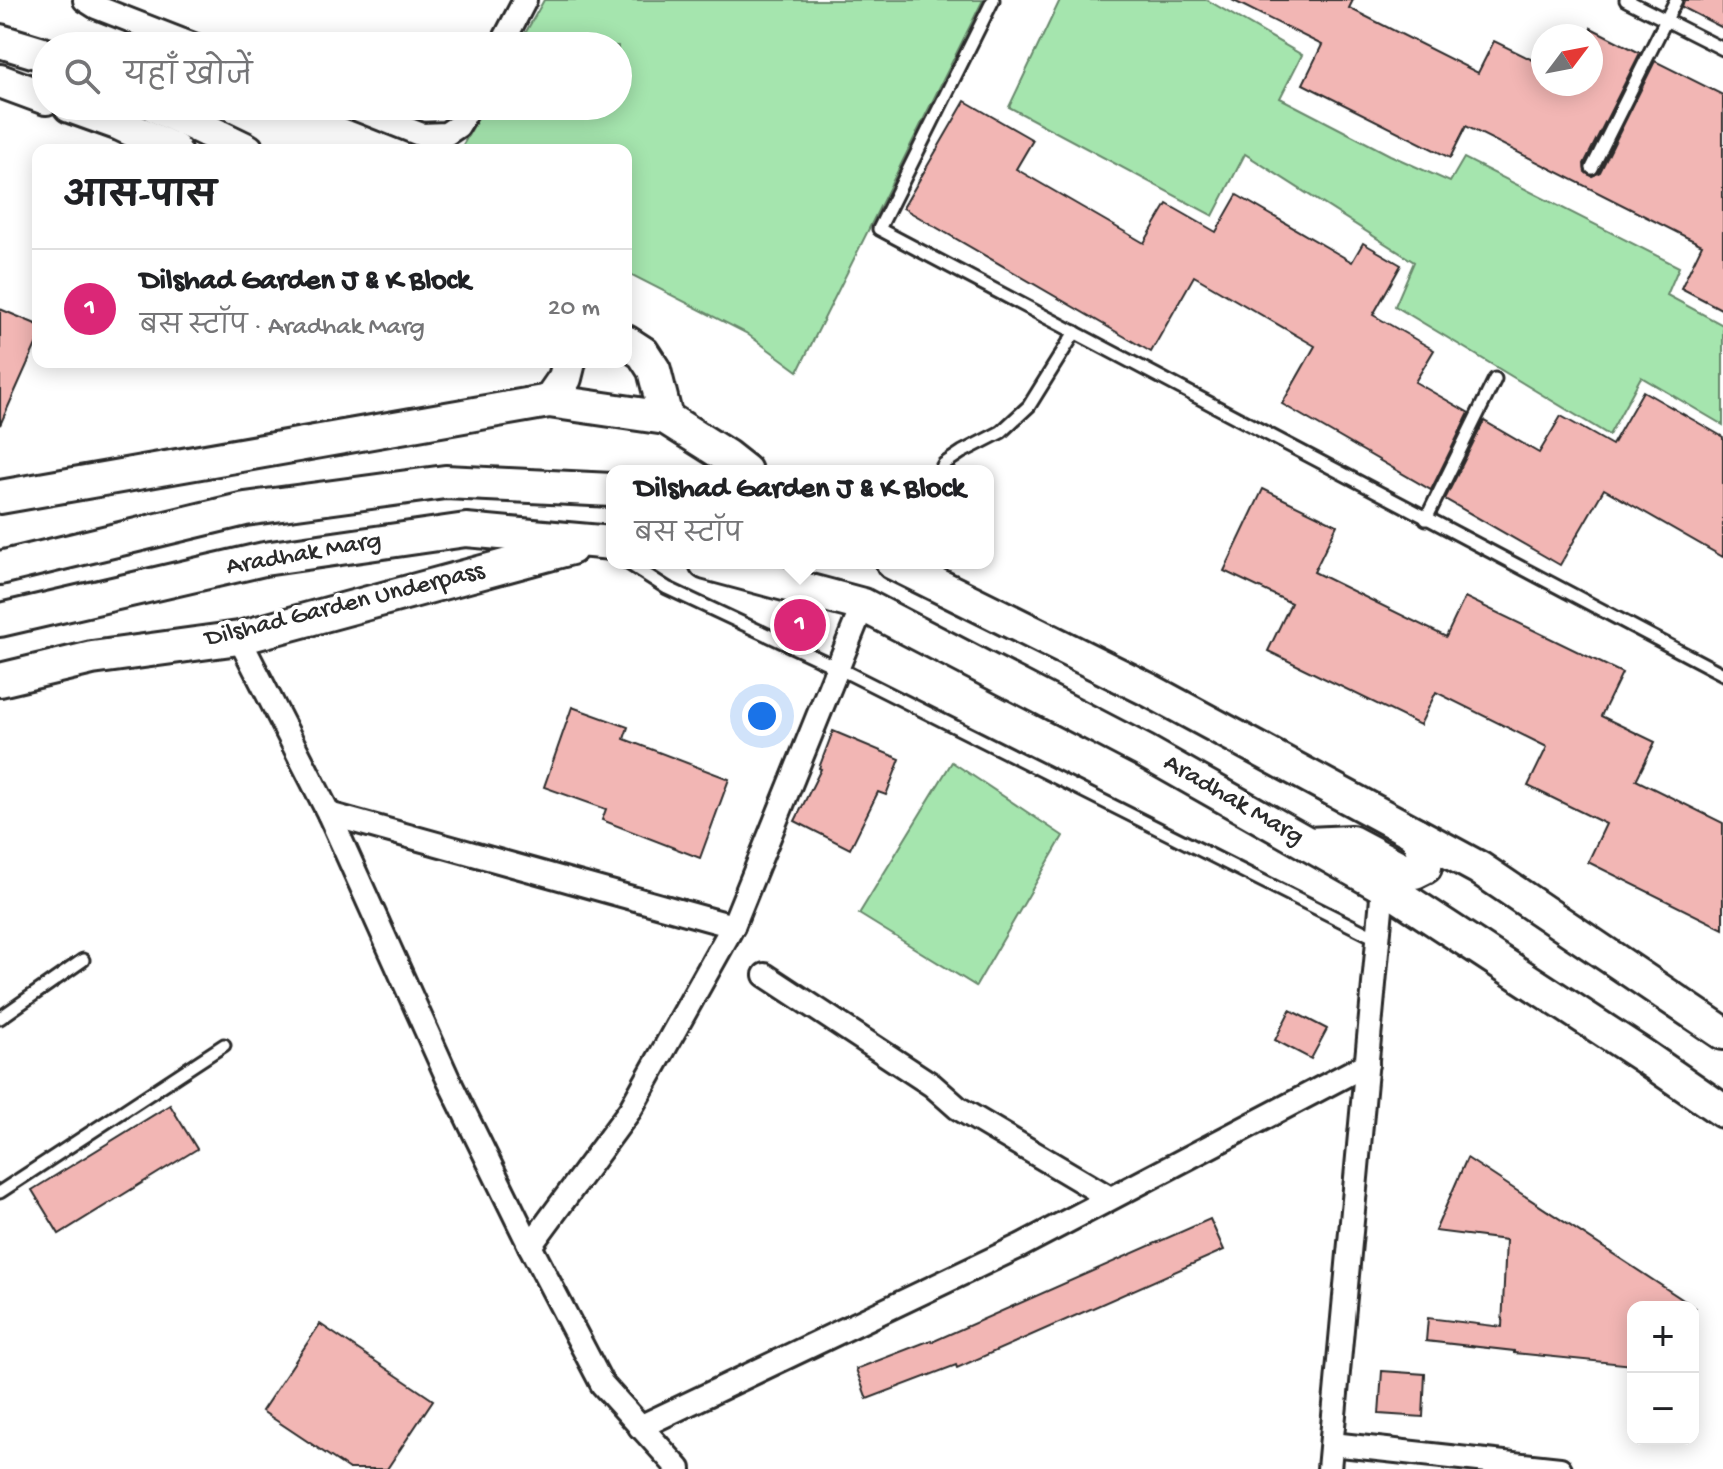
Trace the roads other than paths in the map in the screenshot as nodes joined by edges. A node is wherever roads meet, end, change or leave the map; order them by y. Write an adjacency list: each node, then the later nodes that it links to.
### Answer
1 (85, 0): 7 (street)
2 (525, 0): 8 (street)
3 (993, 0): 21 (lane)
4 (1626, 0): 6 (lane)
5 (1676, 0): 6 (lane)
6 (1665, 20): 10 (lane); 20 (lane)
7 (160, 32)
8 (508, 32)
9 (0, 41): 11 (main road)
10 (1723, 49)
11 (32, 51)
12 (0, 81): 13 (main road)
13 (32, 93)
14 (109, 120): 18 (main road)
15 (166, 120): 18 (main road)
16 (384, 120): 17 (street)
17 (462, 120)
18 (182, 141): 19 (main road)
19 (204, 144)
20 (1592, 168)
21 (1075, 332): 28 (lane); 31 (lane)
22 (632, 346): 26 (main road)
23 (568, 368): 25 (main road)
24 (1495, 379): 31 (lane)
25 (549, 401): 26 (main road); 30 (main road)
26 (666, 418): 27 (main road)
27 (737, 465)
28 (943, 465)
29 (606, 490): 33 (main road, Aradhak Marg)
30 (0, 497)
31 (1426, 519): 41 (lane)
32 (606, 546): 38 (main road, Aradhak Marg); 39 (main road, Dilshad Garden Underpass)
33 (0, 568)
34 (637, 569): 40 (lane)
35 (728, 569): 37 (main road, Aradhak Marg)
36 (905, 569): 44 (main road)
37 (863, 605): 40 (street); 45 (main road, Aradhak Marg)
38 (0, 620)
39 (239, 638): 42 (main road, Dilshad Garden Underpass); 43 (street)
40 (838, 668): 47 (street); 48 (lane)
41 (1723, 674)
42 (0, 680)
43 (329, 814): 47 (street); 58 (street)
44 (1416, 834): 45 (main road); 52 (main road)
45 (1308, 844): 46 (main road, Aradhak Marg)
46 (1383, 887): 48 (street); 55 (main road, Aradhak Marg)
47 (733, 926): 58 (street)
48 (1378, 939): 54 (street)
49 (83, 960): 51 (lane)
50 (765, 975): 57 (street)
51 (0, 1018)
52 (1723, 1033)
53 (224, 1045): 56 (lane)
54 (1367, 1064): 57 (street); 60 (street)
55 (1723, 1111)
56 (0, 1192)
57 (1110, 1198): 59 (street)
58 (530, 1246): 59 (street)
59 (640, 1427): 63 (street)
60 (1332, 1444): 61 (street); 64 (street)
61 (1407, 1460): 62 (street)
62 (1491, 1465): 65 (street)
63 (679, 1469)
64 (1329, 1469)
65 (1560, 1469)

